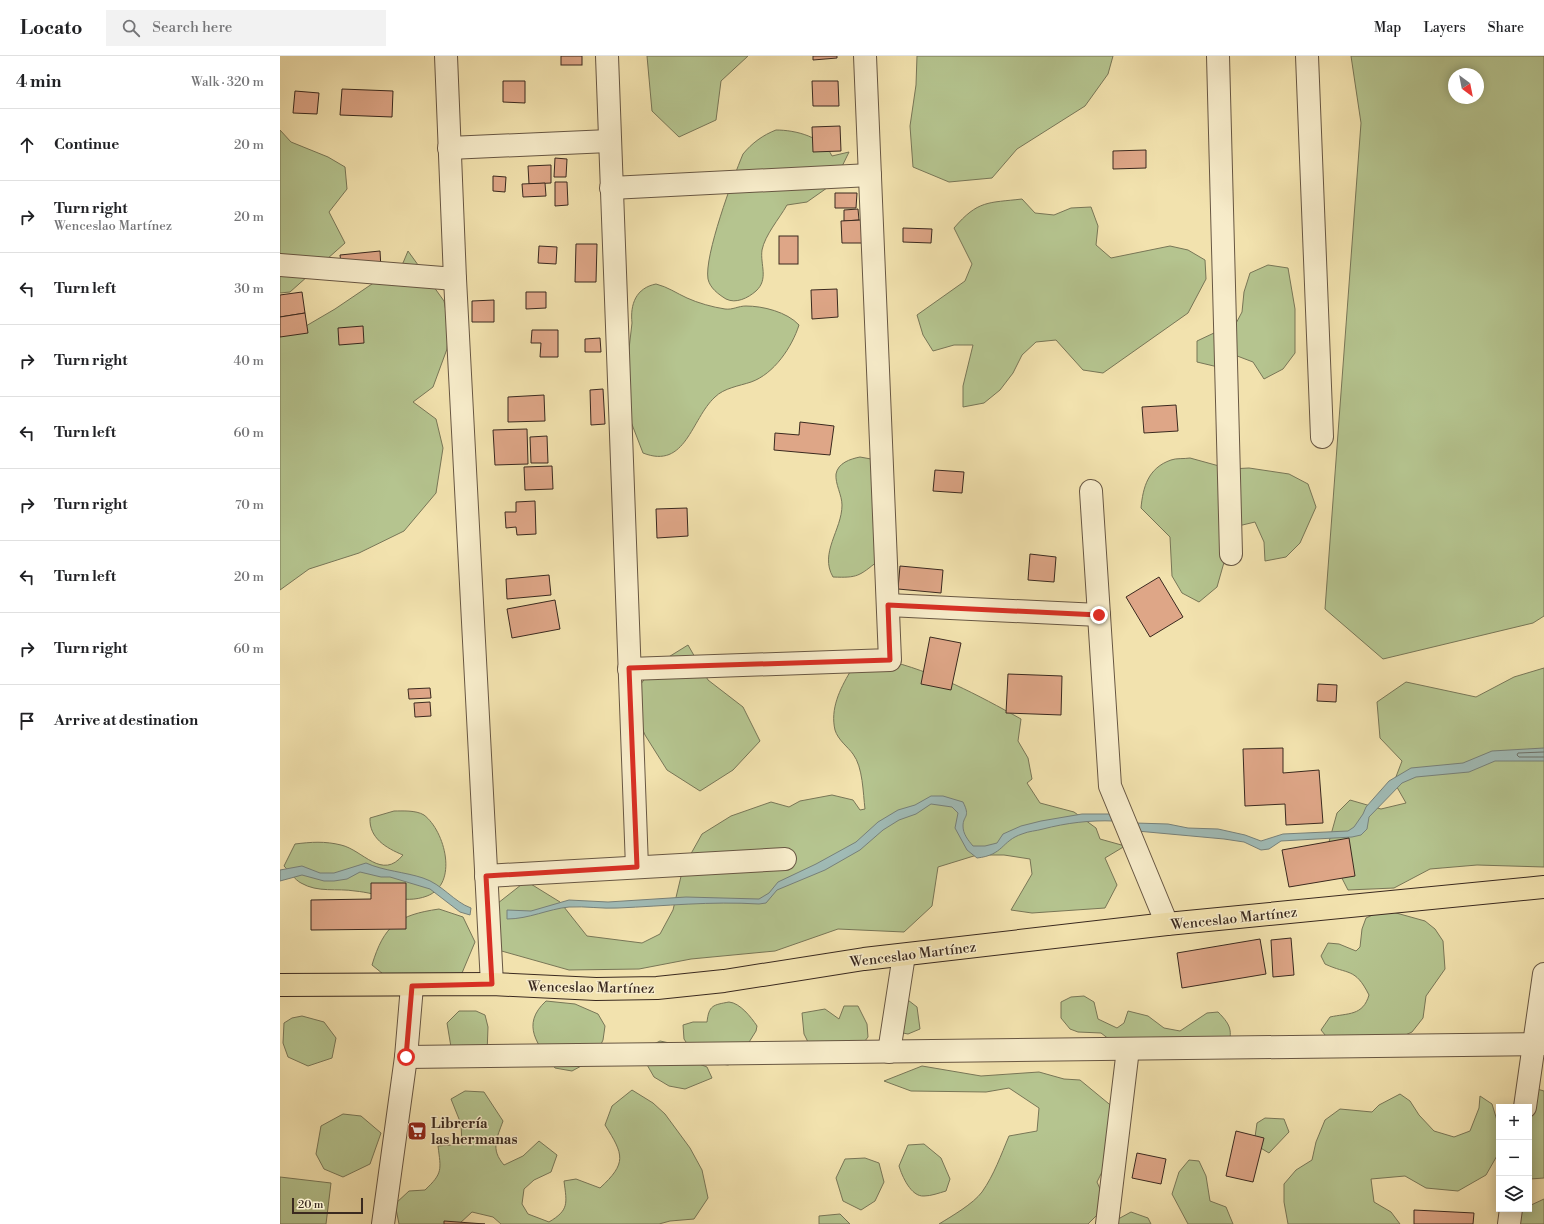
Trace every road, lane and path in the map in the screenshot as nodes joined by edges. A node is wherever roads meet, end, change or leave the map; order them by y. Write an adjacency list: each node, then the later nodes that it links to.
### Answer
1 (446, 56): 7 (street)
2 (607, 56): 6 (street)
3 (865, 56): 8 (street)
4 (1218, 56): 14 (street)
5 (1307, 56): 12 (street)
6 (609, 141): 7 (street); 9 (street)
7 (448, 148): 11 (street)
8 (870, 175): 9 (street); 15 (street)
9 (611, 188): 17 (street)
10 (280, 265): 11 (street)
11 (455, 278): 20 (street)
12 (1322, 437)
13 (1091, 491): 16 (street)
14 (1231, 554)
15 (888, 605): 16 (street); 17 (street)
16 (1099, 615): 22 (street)
17 (629, 668): 19 (street)
18 (785, 859): 19 (street)
19 (637, 867): 20 (street)
20 (486, 876): 25 (street)
21 (1544, 888): 22 (main road, Wenceslao Martínez)
22 (1167, 924): 23 (main road, Wenceslao Martínez)
23 (904, 955): 25 (main road, Wenceslao Martínez); 30 (street)
24 (1544, 974): 28 (street)
25 (492, 984): 27 (main road, Wenceslao Martínez)
26 (280, 986): 27 (main road, Wenceslao Martínez)
27 (412, 986): 31 (street)
28 (1539, 1044): 29 (street); 32 (street)
29 (1128, 1049): 30 (street); 35 (street)
30 (889, 1052): 31 (street)
31 (406, 1057): 34 (street)
32 (1526, 1104)
33 (1511, 1212): 36 (street)
34 (383, 1224)
35 (1107, 1224)
36 (1509, 1224)

